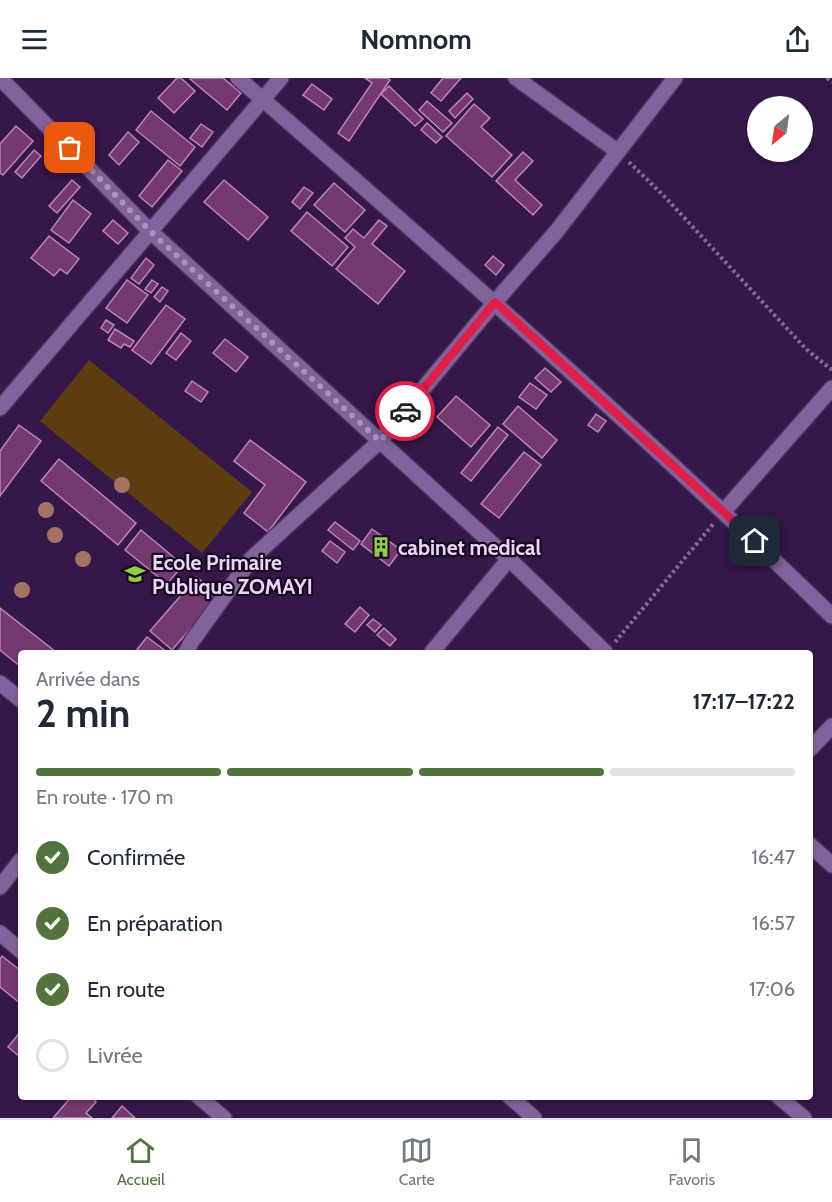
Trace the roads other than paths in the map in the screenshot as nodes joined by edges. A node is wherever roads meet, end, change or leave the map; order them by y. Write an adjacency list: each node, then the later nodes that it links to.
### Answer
1 (0, 78): 8 (street)
2 (238, 78): 6 (street)
3 (281, 78): 6 (street)
4 (516, 78): 7 (street)
5 (675, 78): 7 (street)
6 (262, 99): 8 (street); 9 (street)
7 (617, 151): 9 (street)
8 (150, 231): 11 (street); 12 (street)
9 (495, 302): 12 (street); 13 (street)
10 (832, 388): 13 (street)
11 (0, 408)
12 (380, 441): 14 (street); 17 (street)
13 (724, 511): 15 (street)
14 (509, 559): 16 (street); 18 (street)
15 (832, 616)
16 (609, 648)
17 (187, 650)
18 (434, 650)
19 (0, 683): 20 (street)
20 (18, 698)
21 (832, 726): 22 (street)
22 (813, 746)
23 (813, 848): 25 (street)
24 (18, 864): 26 (street)
25 (832, 865)
26 (0, 886)
27 (0, 933): 28 (street)
28 (18, 948)
29 (203, 1100): 32 (street)
30 (514, 1100): 33 (street)
31 (783, 1100): 34 (street)
32 (224, 1118)
33 (534, 1118)
34 (804, 1118)

